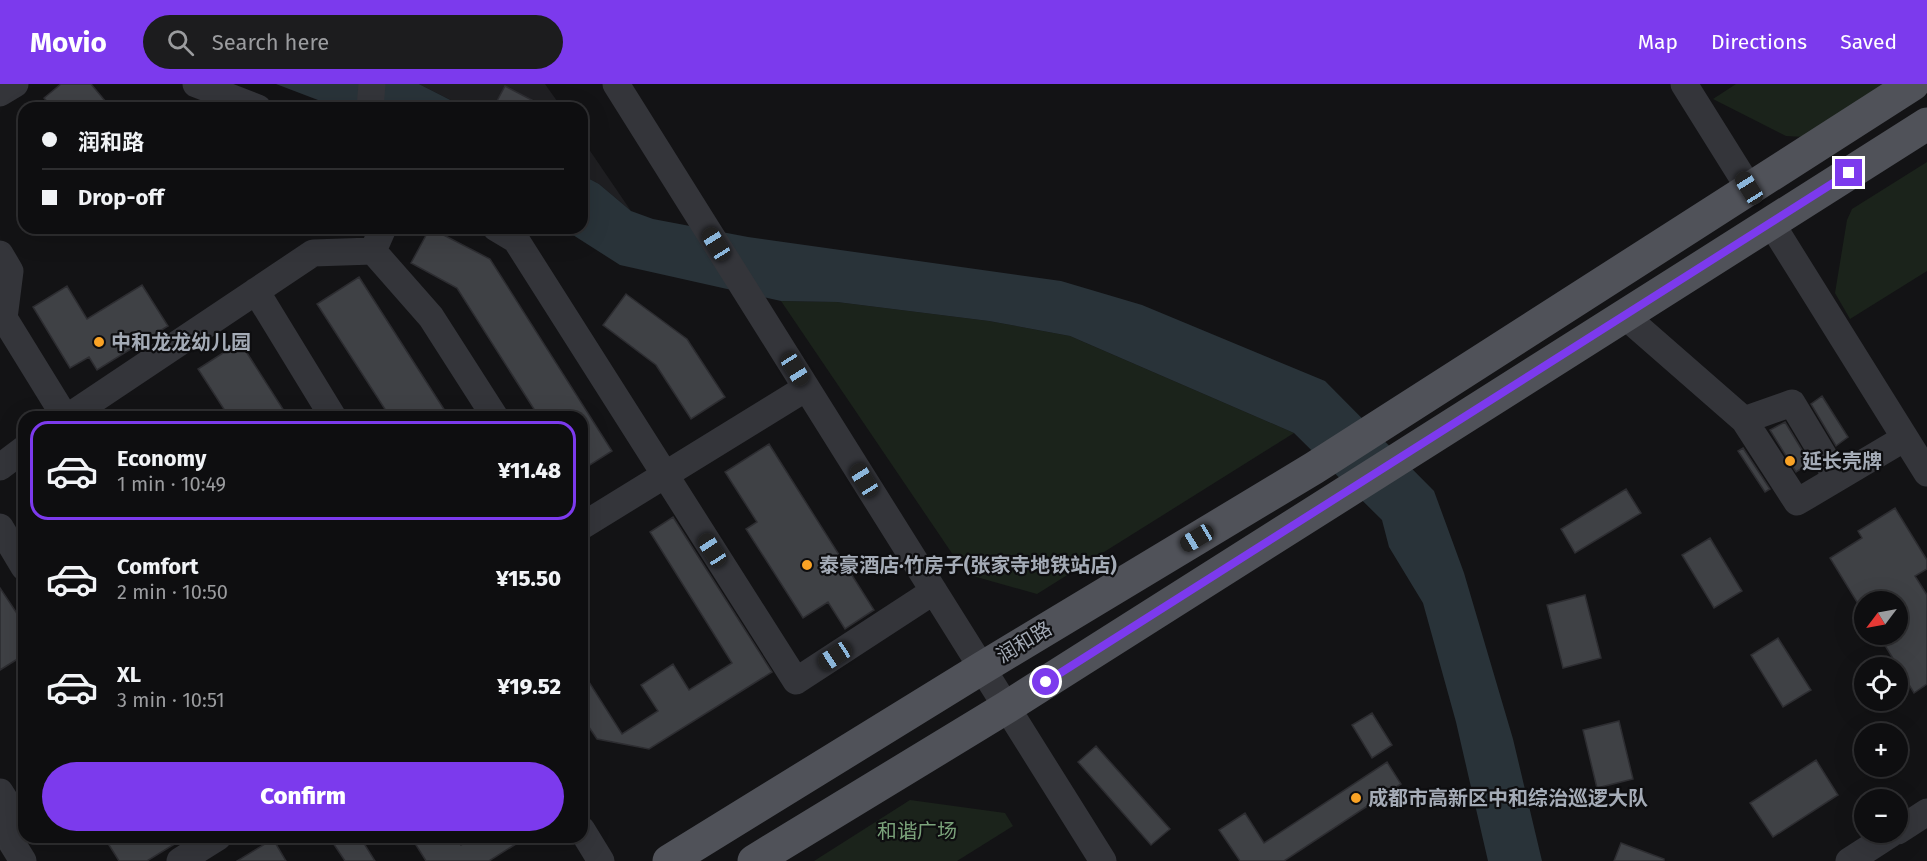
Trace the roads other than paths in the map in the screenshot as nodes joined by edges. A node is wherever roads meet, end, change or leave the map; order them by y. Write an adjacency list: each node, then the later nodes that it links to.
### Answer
1 (15, 84): 7 (street)
2 (196, 84): 8 (street)
3 (372, 84): 9 (street)
4 (616, 84): 19 (street)
5 (1684, 84): 11 (street)
6 (1913, 84): 11 (main road, 润和路)
7 (0, 93)
8 (242, 102)
9 (370, 102)
10 (1927, 124): 12 (main road)
11 (1749, 188): 35 (main road, 润和路)
12 (1771, 223): 17 (main road); 25 (street)
13 (506, 234): 29 (street)
14 (378, 239): 16 (street); 23 (street)
15 (0, 254): 18 (street)
16 (256, 291): 21 (street); 22 (street)
17 (1625, 316): 24 (street); 36 (main road)
18 (2, 319): 20 (street)
19 (806, 388): 29 (street); 34 (street)
20 (63, 411)
21 (76, 411)
22 (329, 411)
23 (491, 411)
24 (1744, 420): 30 (street); 30 (street)
25 (1905, 438): 28 (street); 30 (street)
26 (18, 454): 27 (street)
27 (0, 467)
28 (1927, 473)
29 (665, 475): 31 (street); 34 (street)
30 (1838, 478)
31 (588, 522)
32 (0, 528): 33 (street)
33 (18, 557)
34 (934, 591): 35 (street)
35 (982, 668): 36 (street); 50 (main road, 润和路)
36 (1006, 707): 51 (main road); 52 (street)
37 (0, 792): 39 (street)
38 (1927, 812): 41 (street)
39 (18, 820)
40 (0, 824): 46 (street)
41 (1908, 824)
42 (588, 840): 49 (street)
43 (33, 843): 47 (street)
44 (208, 843): 48 (street)
45 (1878, 843): 53 (street)
46 (23, 861)
47 (44, 861)
48 (180, 861)
49 (601, 861)
50 (669, 861)
51 (754, 861)
52 (1103, 861)
53 (1849, 861)

